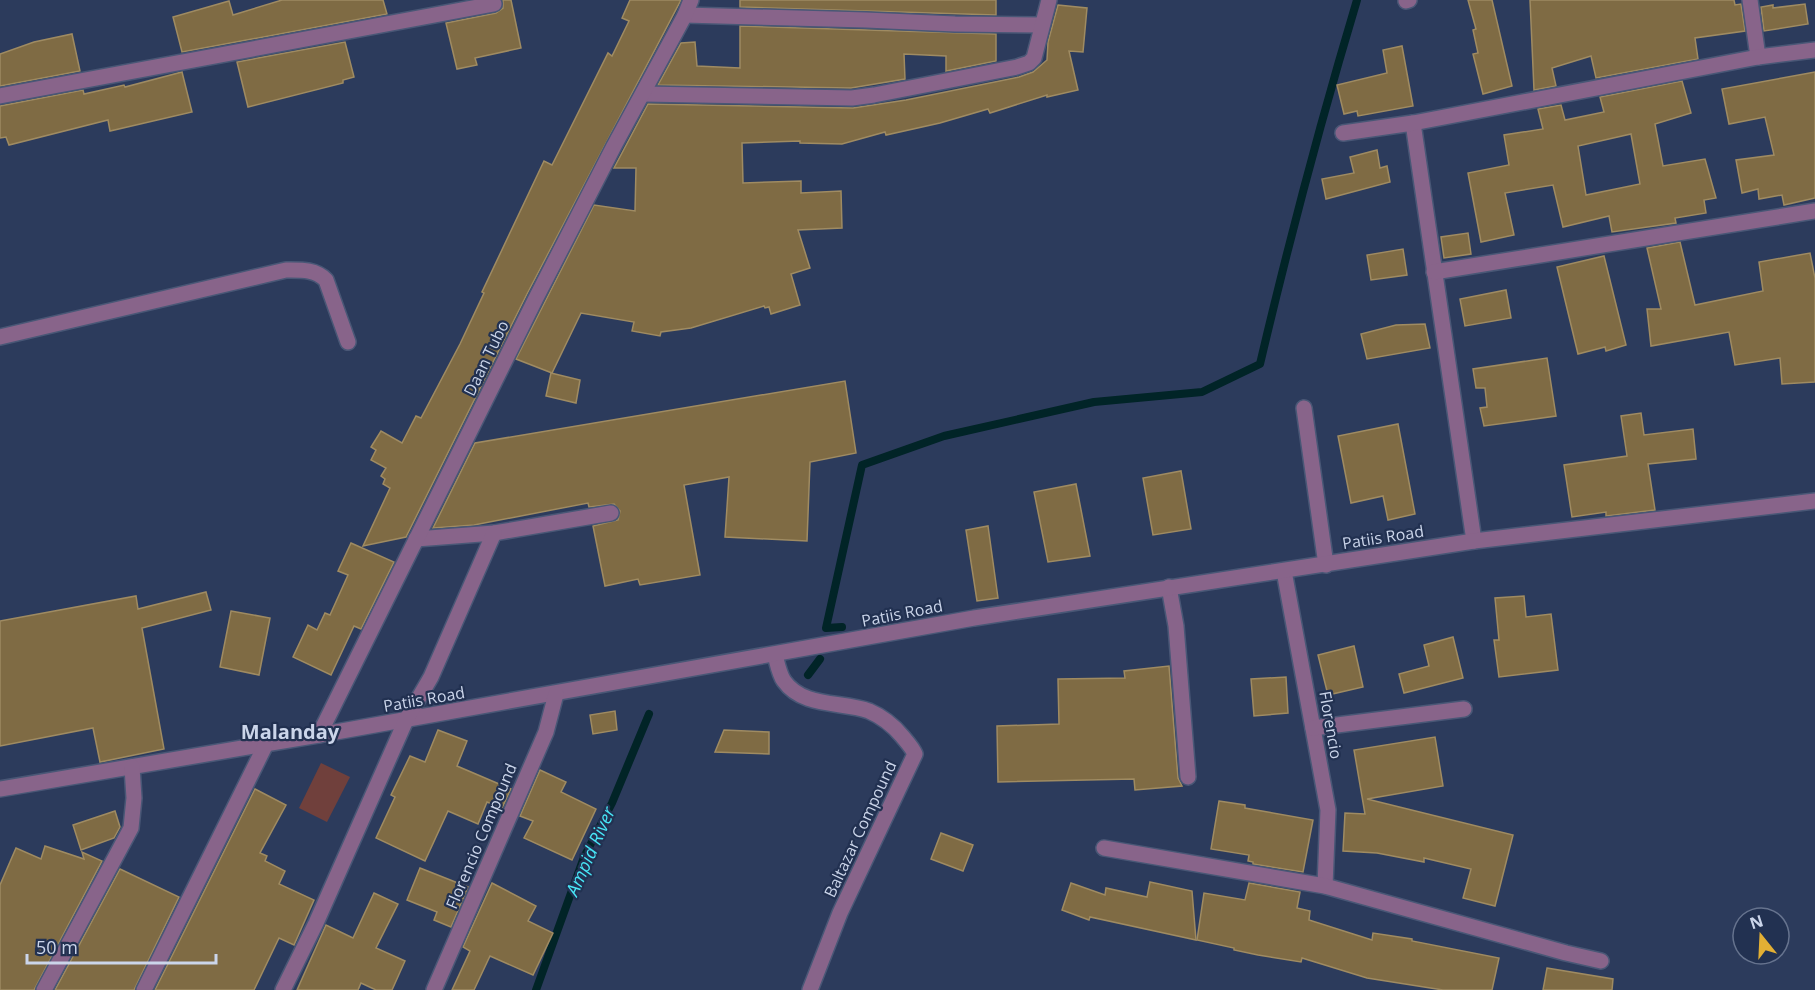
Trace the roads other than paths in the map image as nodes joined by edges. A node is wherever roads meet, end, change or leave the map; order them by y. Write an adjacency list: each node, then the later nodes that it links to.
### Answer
1 (691, 0): 5 (street, Daan Tubo)
2 (1049, 0): 6 (street)
3 (1749, 0): 8 (street)
4 (494, 4): 10 (street)
5 (685, 15): 6 (street); 9 (street, Daan Tubo)
6 (1042, 25): 9 (street)
7 (1815, 50): 8 (street)
8 (1758, 57): 11 (street)
9 (644, 94): 21 (street, Daan Tubo)
10 (0, 96)
11 (1413, 123): 12 (street); 14 (street)
12 (1343, 133)
13 (1815, 212): 14 (street)
14 (1434, 272): 22 (street)
15 (0, 337): 16 (street)
16 (348, 342)
17 (1304, 408): 23 (street)
18 (1815, 501): 22 (street, Patiis Road)
19 (611, 513): 20 (street)
20 (494, 533): 21 (street); 29 (street)
21 (416, 539): 31 (street, Daan Tubo)
22 (1474, 541): 23 (street, Patiis Road)
23 (1326, 565): 24 (street, Patiis Road)
24 (1284, 571): 25 (street, Patiis Road); 30 (street, Florencio)
25 (1169, 587): 26 (street, Patiis Road); 34 (street)
26 (775, 655): 27 (street, Patiis Road); 43 (street, Baltazar Compound)
27 (556, 694): 29 (street, Patiis Road); 42 (street, Florencio Compound)
28 (1464, 709): 30 (street)
29 (406, 720): 31 (street, Patiis Road); 41 (street)
30 (1313, 729): 37 (street, Florencio)
31 (319, 735): 32 (street, Patiis Road)
32 (266, 744): 33 (street, Patiis Road); 40 (street)
33 (132, 767): 35 (street, Patiis Road); 39 (street)
34 (1188, 777)
35 (0, 789)
36 (1104, 848): 37 (street)
37 (1325, 886): 38 (street)
38 (1601, 960)
39 (44, 990)
40 (144, 990)
41 (283, 990)
42 (434, 990)
43 (810, 990)

